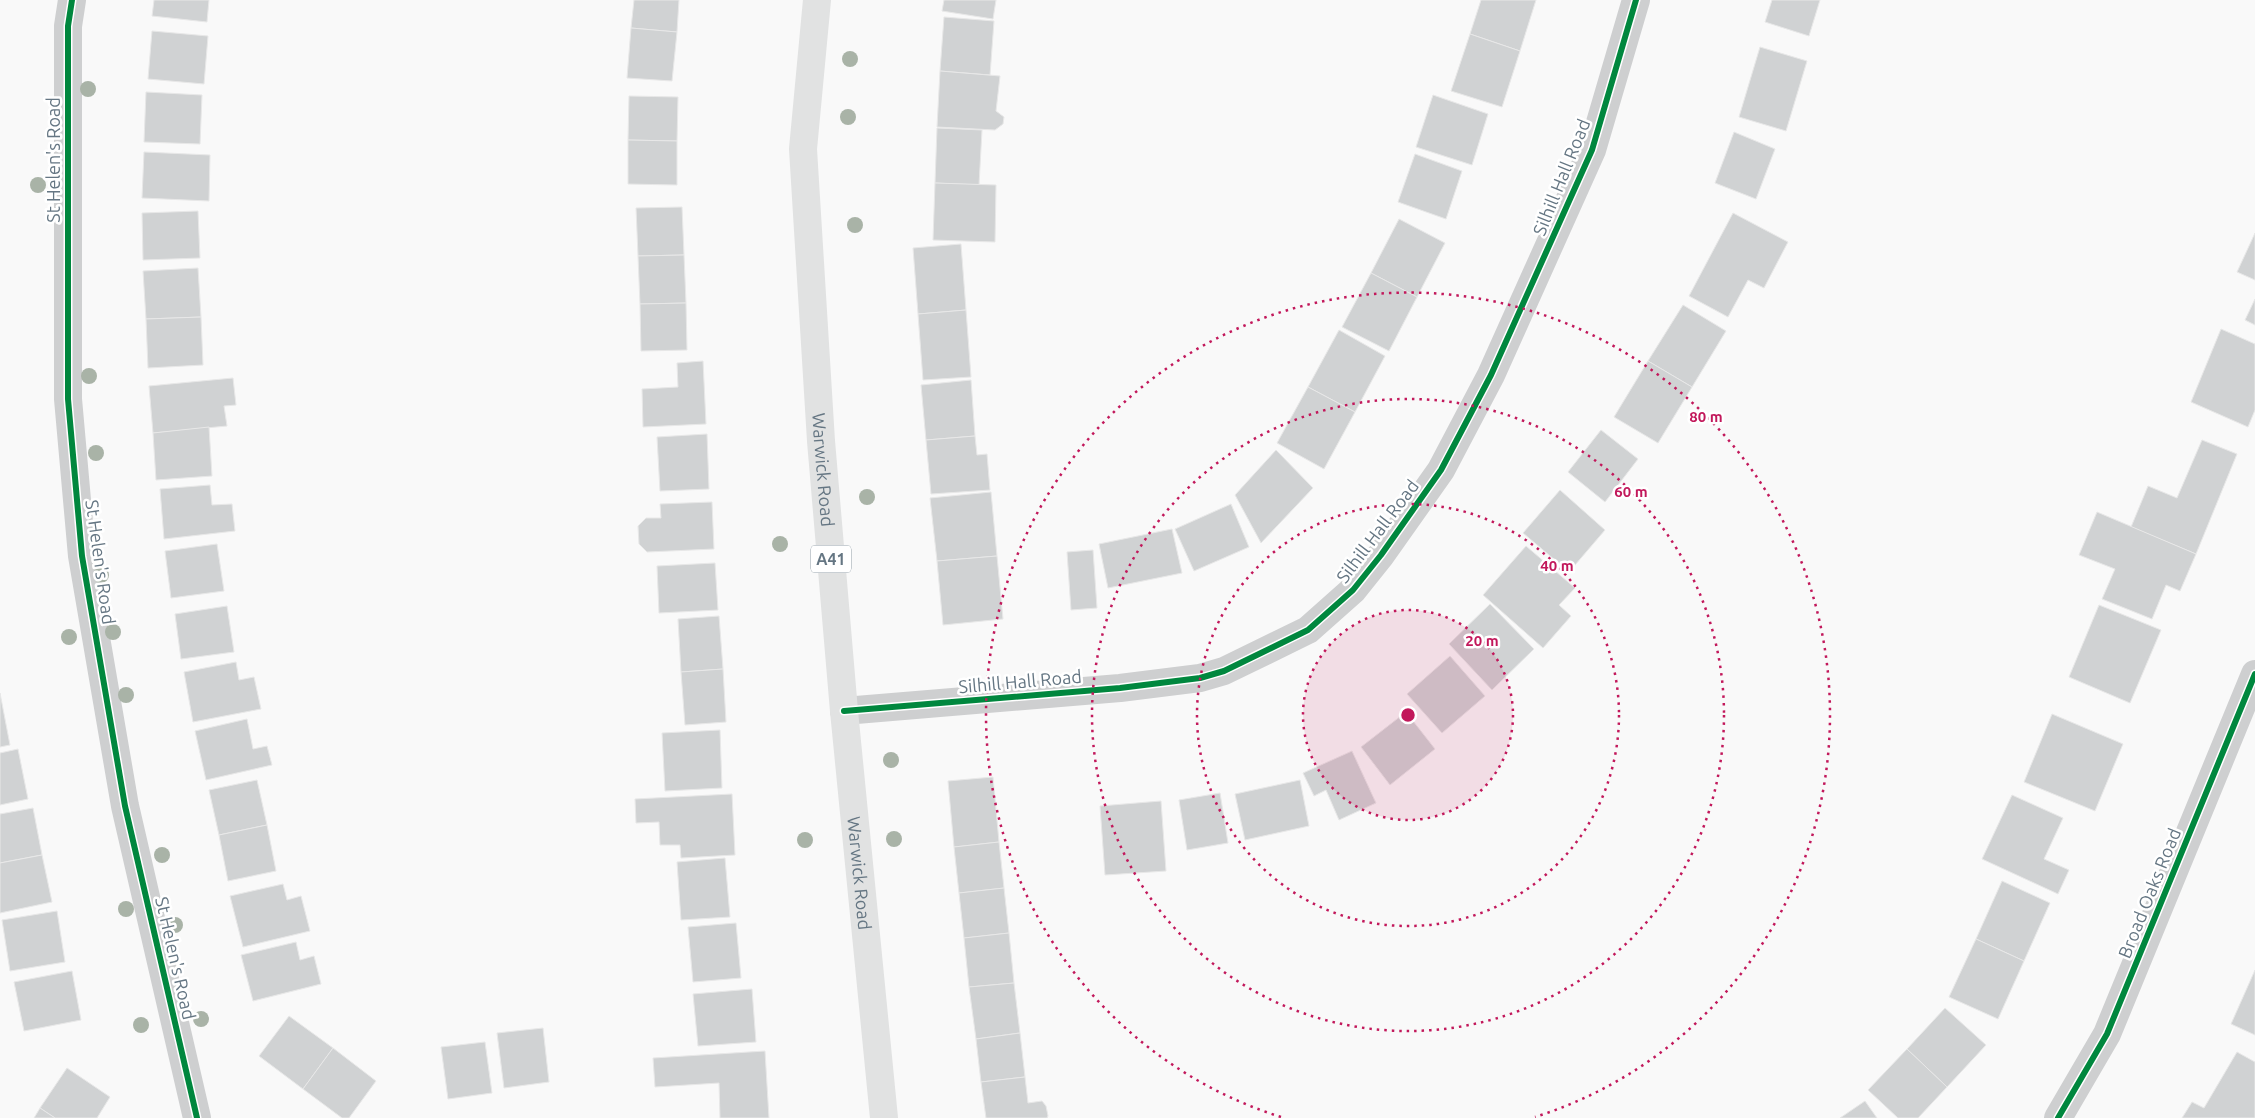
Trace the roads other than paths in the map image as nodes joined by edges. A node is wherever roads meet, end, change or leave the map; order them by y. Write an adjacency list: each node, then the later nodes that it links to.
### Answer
1 (72, 0): 6 (street, St Helen's Road)
2 (817, 0): 5 (highway, Warwick Road / A41)
3 (1636, 0): 5 (street, Silhill Hall Road)
4 (2255, 674): 8 (street, Broad Oaks Road)
5 (844, 712): 7 (highway, Warwick Road / A41)
6 (197, 1118)
7 (884, 1118)
8 (2058, 1118)

